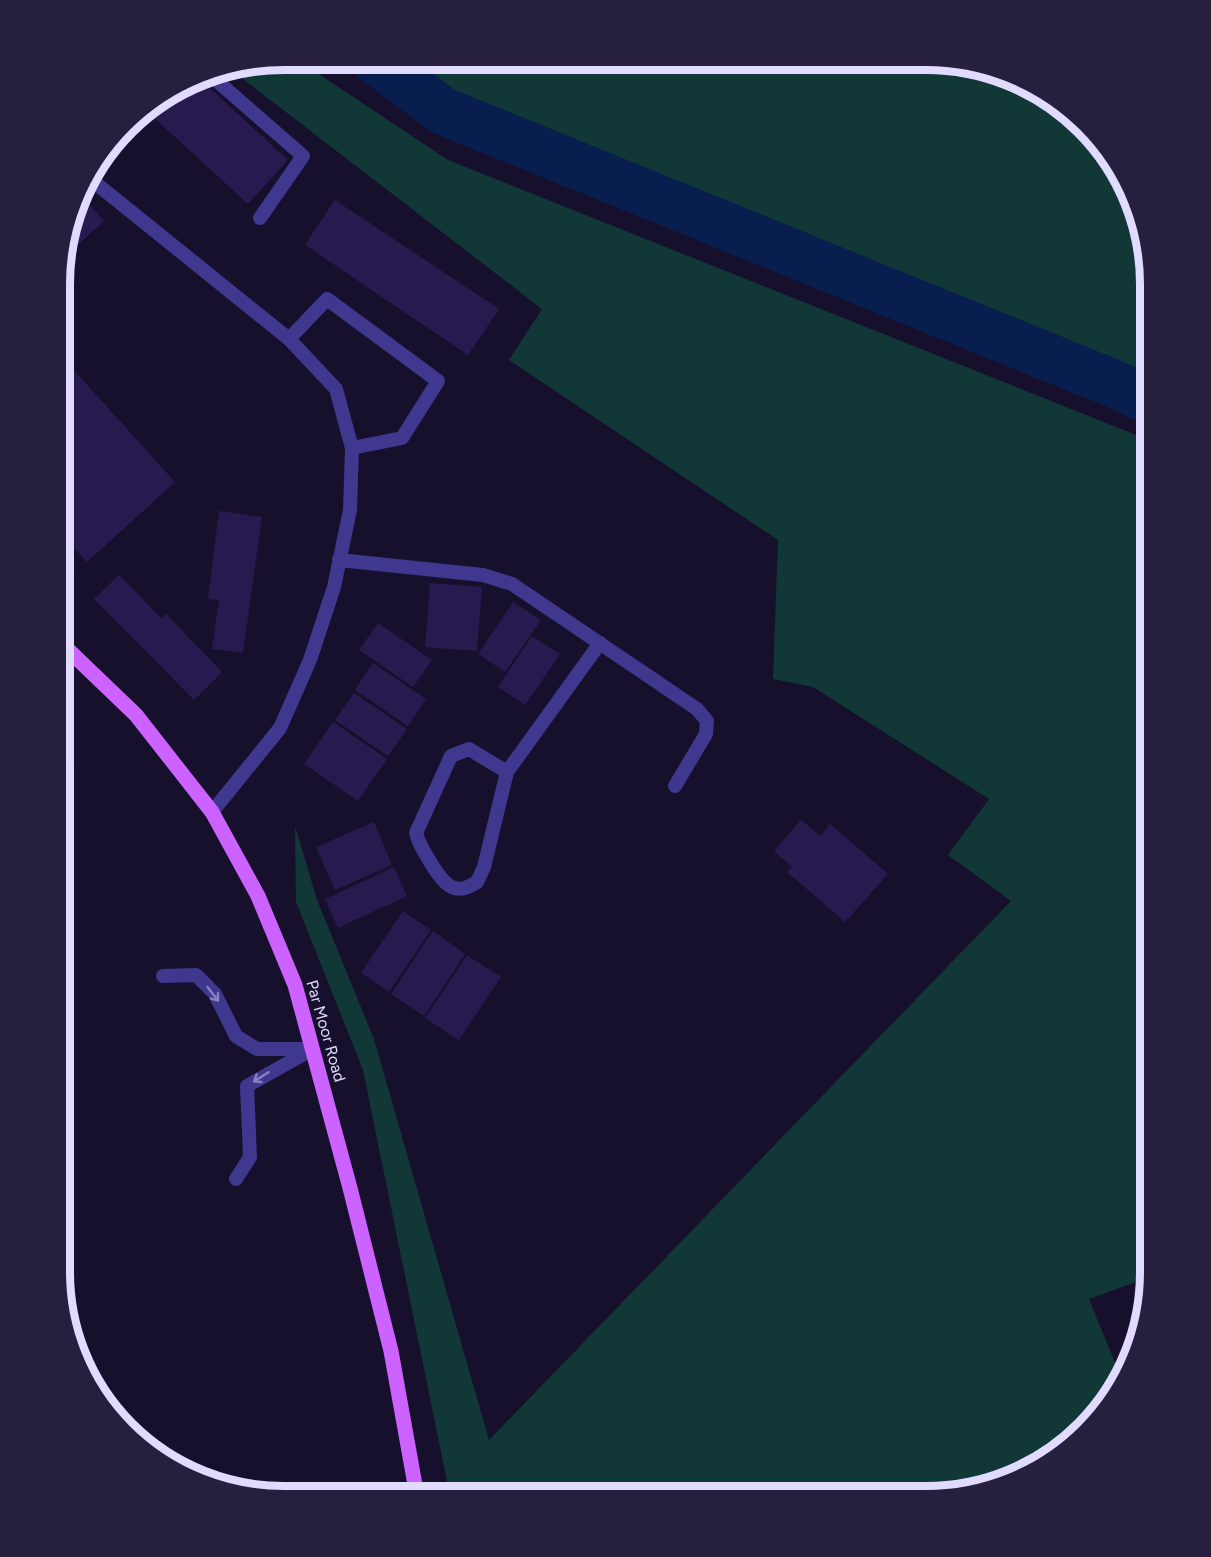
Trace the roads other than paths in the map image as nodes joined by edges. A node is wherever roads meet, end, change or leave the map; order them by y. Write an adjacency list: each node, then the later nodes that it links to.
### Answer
1 (218, 82): 3 (lane)
2 (96, 184): 4 (lane)
3 (260, 218)
4 (289, 339): 5 (lane); 5 (lane)
5 (352, 448): 6 (lane)
6 (339, 560): 7 (lane); 11 (lane)
7 (600, 643): 9 (lane); 10 (lane)
8 (70, 652): 11 (main road, Par Moor Road)
9 (507, 772): 9 (lane)
10 (675, 786)
11 (212, 812): 13 (main road, Par Moor Road)
12 (163, 976): 13 (lane, one-way to 13)
13 (312, 1049): 14 (lane, one-way to 14); 15 (main road, Par Moor Road)
14 (236, 1179)
15 (415, 1486)

